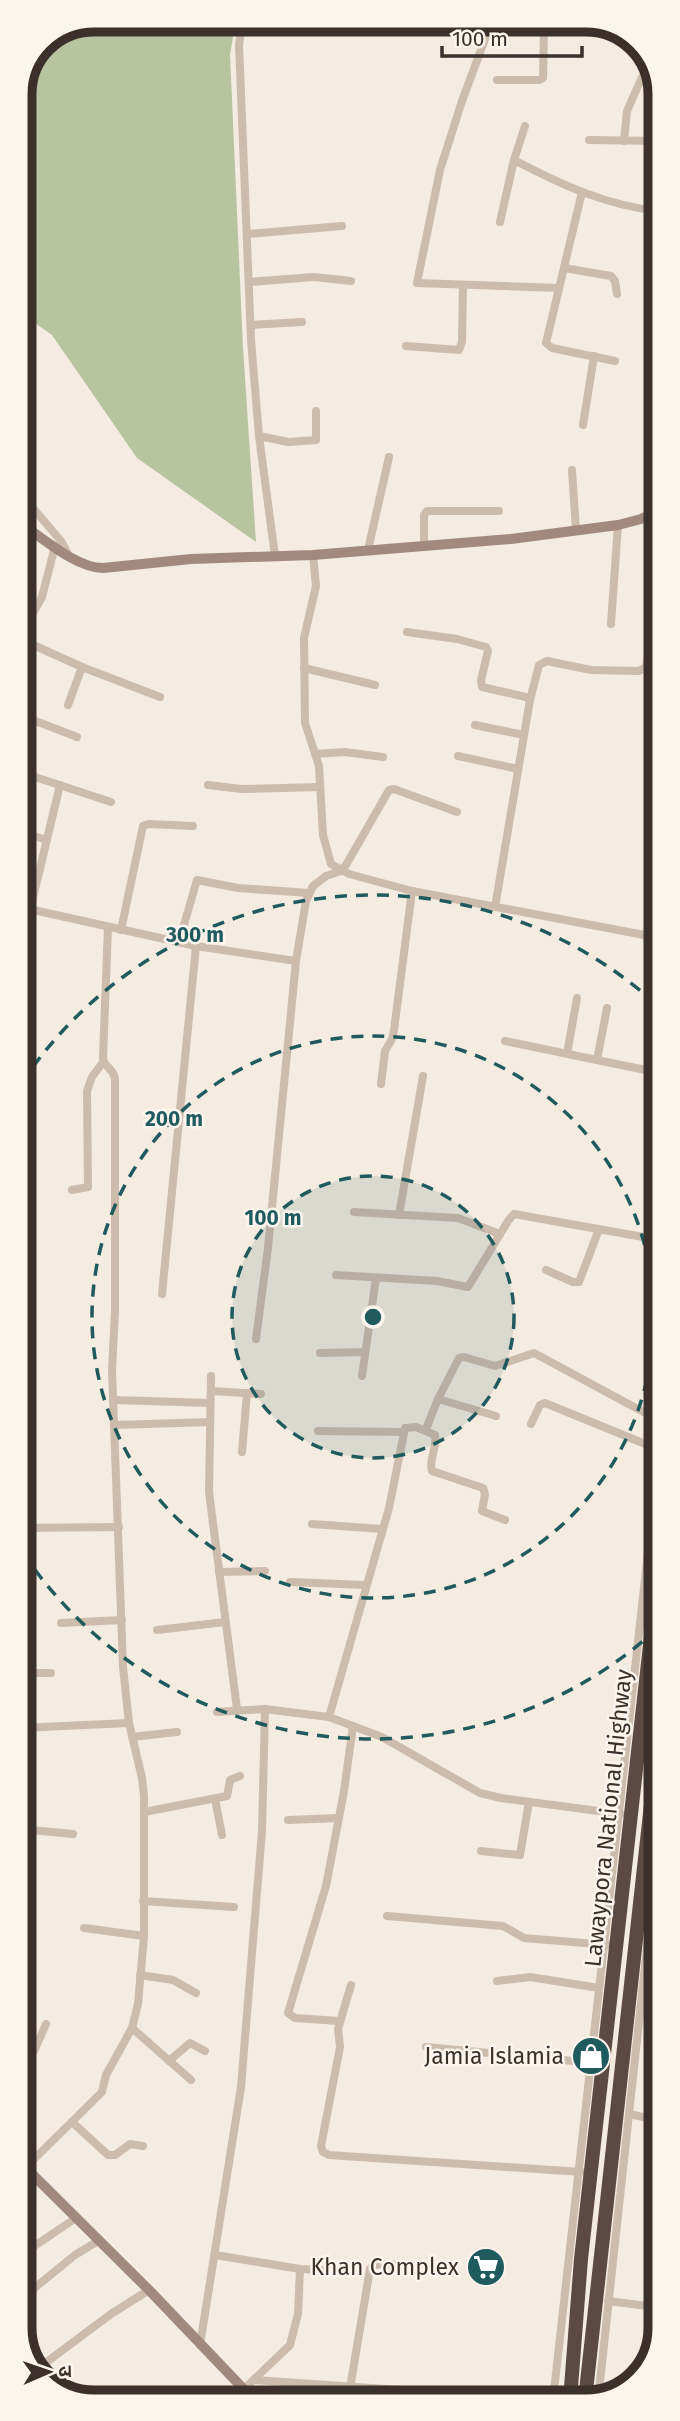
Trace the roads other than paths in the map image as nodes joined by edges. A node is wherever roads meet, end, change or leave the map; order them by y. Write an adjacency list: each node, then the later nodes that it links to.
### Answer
1 (241, 32): 15 (street)
2 (488, 32): 19 (street)
3 (544, 32): 5 (street)
4 (645, 75): 8 (street)
5 (497, 80)
6 (525, 126): 10 (street)
7 (589, 140): 8 (street)
8 (624, 141): 9 (street)
9 (648, 141)
10 (514, 160): 11 (street); 13 (street)
11 (582, 192): 12 (street); 16 (street)
12 (648, 210)
13 (500, 222)
14 (342, 226): 15 (street)
15 (247, 234): 18 (street)
16 (564, 268): 20 (street); 21 (street)
17 (351, 281): 18 (street)
18 (249, 282): 23 (street)
19 (463, 285): 20 (street); 24 (street)
20 (559, 288): 25 (street)
21 (617, 294)
22 (302, 322): 23 (street)
23 (250, 325): 29 (street)
24 (406, 346)
25 (594, 356): 26 (street); 28 (street)
26 (615, 361)
27 (316, 411): 29 (street)
28 (583, 425)
29 (259, 436): 43 (street)
30 (389, 457): 40 (street)
31 (572, 470): 36 (street)
32 (32, 507): 42 (street)
33 (499, 511): 38 (street)
34 (648, 516): 35 (street)
35 (618, 525): 36 (street); 45 (street)
36 (576, 530): 38 (street)
37 (32, 531): 39 (street)
38 (424, 545): 40 (street)
39 (55, 546): 42 (street); 44 (street)
40 (368, 550): 41 (street)
41 (313, 555): 43 (street); 50 (street)
42 (69, 556): 43 (street)
43 (275, 556)
44 (32, 616)
45 (611, 624)
46 (407, 632): 53 (street)
47 (32, 644): 49 (street)
48 (648, 654): 53 (street)
49 (82, 667): 52 (street); 54 (street)
50 (303, 668): 51 (street); 59 (street)
51 (374, 685)
52 (160, 697)
53 (530, 698): 57 (street)
54 (68, 705)
55 (32, 720): 58 (street)
56 (475, 725): 57 (street)
57 (524, 735): 62 (street)
58 (77, 737)
59 (315, 754): 61 (street); 66 (street)
60 (458, 756): 62 (street)
61 (383, 757)
62 (518, 769): 76 (street)
63 (32, 776): 64 (street)
64 (60, 785): 67 (street); 71 (street)
65 (208, 785): 66 (street)
66 (320, 787): 72 (street)
67 (111, 802)
68 (457, 812): 72 (street)
69 (193, 826): 79 (street)
70 (32, 836): 71 (street)
71 (47, 840): 75 (street)
72 (341, 871): 73 (street); 74 (street)
73 (412, 891): 76 (street); 92 (street)
74 (309, 892): 81 (street); 83 (street)
75 (32, 902)
76 (495, 907): 80 (street)
77 (32, 910): 78 (street)
78 (108, 927): 79 (street); 89 (street)
79 (121, 930): 81 (street)
80 (648, 935)
81 (179, 942): 82 (street)
82 (196, 946): 83 (street); 102 (street)
83 (296, 961): 103 (street)
84 (577, 999): 87 (street)
85 (607, 1008): 88 (street)
86 (505, 1041): 87 (street)
87 (566, 1054): 88 (street)
88 (597, 1060): 90 (street)
89 (103, 1062): 93 (street); 112 (street)
90 (648, 1071)
91 (423, 1076): 95 (street)
92 (381, 1084)
93 (72, 1190)
94 (354, 1212): 95 (street)
95 (399, 1215): 97 (street)
96 (599, 1228): 97 (street); 98 (street); 99 (street)
97 (500, 1234): 101 (street)
98 (648, 1238)
99 (546, 1270)
100 (336, 1275): 101 (street)
101 (376, 1278): 105 (street)
102 (162, 1294)
103 (256, 1339)
104 (320, 1353): 105 (street)
105 (365, 1353): 107 (street)
106 (211, 1376): 108 (street)
107 (362, 1377)
108 (211, 1391): 109 (street); 113 (street)
109 (247, 1393): 110 (street); 123 (street)
110 (261, 1394)
111 (438, 1399): 114 (street); 115 (street); 119 (street)
112 (113, 1400): 113 (street); 118 (street)
113 (210, 1403): 116 (street)
114 (648, 1415)
115 (496, 1416)
116 (210, 1422): 118 (street); 130 (street)
117 (531, 1424): 122 (street)
118 (114, 1425): 126 (street)
119 (426, 1429): 121 (street); 124 (street)
120 (318, 1431): 121 (street)
121 (403, 1432): 128 (street)
122 (648, 1442)
123 (242, 1452)
124 (505, 1520)
125 (312, 1524): 128 (street)
126 (119, 1527): 127 (street); 134 (street)
127 (32, 1528)
128 (382, 1529): 133 (street)
129 (265, 1571): 130 (street)
130 (219, 1572): 135 (street)
131 (648, 1573): 154 (street)
132 (290, 1581): 133 (street)
133 (366, 1585): 144 (street)
134 (122, 1620): 136 (street); 145 (street)
135 (225, 1622): 137 (street); 141 (street)
136 (61, 1623)
137 (156, 1630)
138 (648, 1644): 154 (highway, Lawaypora National Highway)
139 (32, 1673): 140 (street)
140 (51, 1673)
141 (237, 1709): 142 (street); 143 (street)
142 (265, 1709): 144 (street); 194 (street)
143 (217, 1712)
144 (329, 1717): 146 (street)
145 (129, 1723): 147 (street); 149 (street)
146 (354, 1726): 152 (street); 155 (street)
147 (32, 1727)
148 (177, 1732): 149 (street)
149 (132, 1737): 153 (street)
150 (240, 1776): 151 (street)
151 (215, 1799): 153 (street); 160 (street)
152 (529, 1802): 154 (street); 161 (street)
153 (144, 1812): 162 (street)
154 (625, 1814): 168 (highway, Lawaypora National Highway)
155 (339, 1818): 156 (street); 175 (street)
156 (288, 1820)
157 (32, 1830): 159 (street)
158 (648, 1830): 211 (highway)
159 (72, 1834)
160 (222, 1835)
161 (481, 1851)
162 (143, 1901): 163 (street); 166 (street)
163 (234, 1907)
164 (387, 1916): 168 (street)
165 (84, 1928): 166 (street)
166 (144, 1936): 170 (street)
167 (648, 1937): 169 (street)
168 (611, 1946): 173 (street); 182 (highway, Lawaypora National Highway)
169 (645, 1964): 184 (street)
170 (141, 1975): 174 (street); 177 (street)
171 (497, 1981): 173 (street)
172 (351, 1985): 175 (street)
173 (599, 1988): 182 (street)
174 (196, 1993)
175 (339, 2021): 189 (street)
176 (46, 2024): 180 (street)
177 (132, 2028): 181 (street); 186 (street)
178 (426, 2047): 182 (street)
179 (205, 2051): 181 (street)
180 (32, 2054)
181 (169, 2061): 183 (street)
182 (597, 2064): 189 (highway, Lawaypora National Highway)
183 (191, 2080)
184 (629, 2114): 185 (street); 200 (street)
185 (648, 2119)
186 (72, 2122): 187 (street); 188 (street)
187 (143, 2147)
188 (32, 2158)
189 (584, 2172): 209 (street); 210 (highway, Lawaypora National Highway)
190 (32, 2175): 191 (street)
191 (76, 2218): 192 (street); 193 (street)
192 (98, 2241): 198 (street); 199 (street)
193 (32, 2248)
194 (215, 2255): 196 (street); 202 (street)
195 (415, 2266): 205 (street)
196 (300, 2269): 197 (street); 204 (street)
197 (322, 2270)
198 (149, 2290): 202 (street); 203 (street)
199 (32, 2291)
200 (608, 2301): 201 (street); 206 (street)
201 (648, 2305)
202 (200, 2345): 207 (street)
203 (44, 2364)
204 (254, 2380): 205 (street); 207 (street)
205 (351, 2388): 208 (street)
206 (599, 2388)
207 (244, 2389)
208 (381, 2390)
209 (555, 2390)
210 (570, 2390)
211 (585, 2390)

